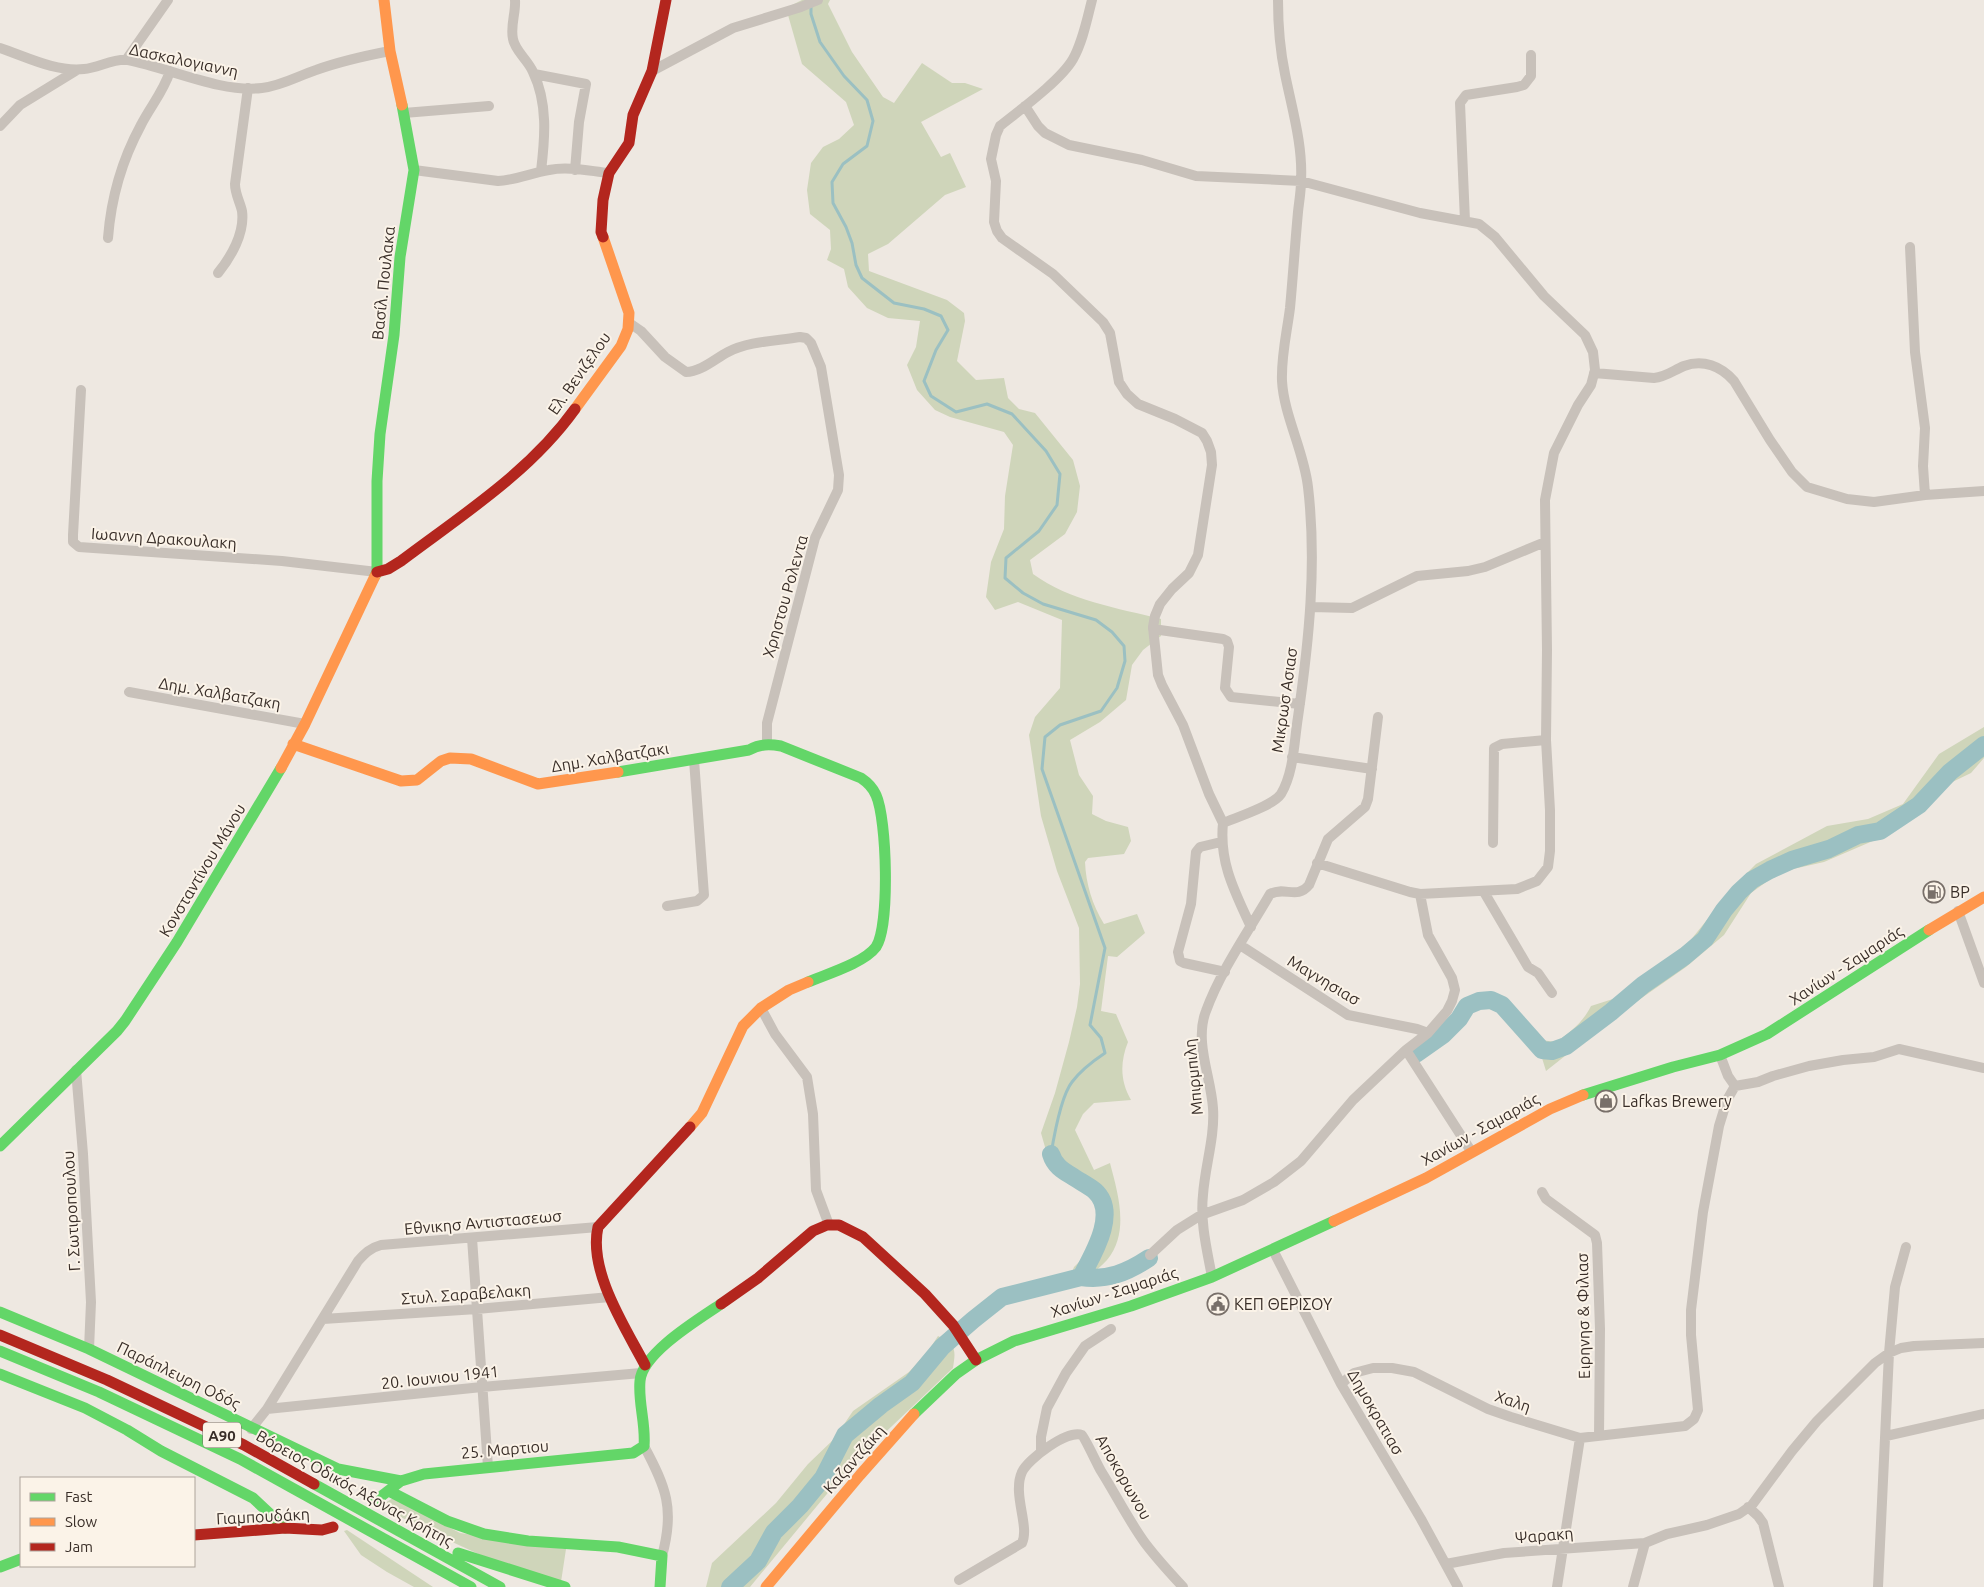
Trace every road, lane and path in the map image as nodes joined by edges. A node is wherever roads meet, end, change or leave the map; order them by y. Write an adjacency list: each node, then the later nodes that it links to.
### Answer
1 (168, 0): 11 (street)
2 (384, 0): 9 (main road, Βασίλ. Πουλακα)
3 (516, 0): 15 (street)
4 (666, 0): 14 (main road, Ελ. Βενιζελου)
5 (818, 0): 14 (street)
6 (1092, 0): 18 (street)
7 (1278, 0): 25 (street, Μικρωσ Ασιασ)
8 (0, 48): 12 (street, Δασκαλογιαννη)
9 (390, 51): 16 (street, Δασκαλογιαννη); 19 (main road, Βασίλ. Πουλακα)
10 (1531, 55): 26 (street)
11 (126, 60): 12 (street, Δασκαλογιαννη); 13 (street, Δασκαλογιαννη)
12 (78, 70): 20 (street)
13 (170, 71): 16 (street, Δασκαλογιαννη); 27 (street)
14 (652, 72): 24 (main road, Ελ. Βενιζελου)
15 (534, 74): 22 (street); 23 (street)
16 (248, 88): 29 (street)
17 (489, 106): 19 (street)
18 (1025, 106): 25 (street); 38 (street)
19 (404, 113): 21 (main road, Βασίλ. Πουλακα)
20 (0, 126)
21 (414, 170): 23 (street); 36 (main road, Βασίλ. Πουλακα)
22 (575, 170): 23 (street); 24 (street)
23 (541, 171)
24 (609, 173): 30 (main road, Ελ. Βενιζελου)
25 (1301, 181): 26 (street); 37 (street, Μικρωσ Ασιασ)
26 (1465, 221): 31 (street)
27 (108, 238)
28 (1910, 246): 34 (street)
29 (218, 273)
30 (628, 322): 36 (main road, Ελ. Βενιζελου); 45 (street, Χρηστου Ρολεντα)
31 (1594, 373): 34 (street); 35 (street)
32 (81, 390): 36 (street, Ιωαννη Δρακουλακη)
33 (1984, 492): 34 (street)
34 (1925, 495)
35 (1545, 542): 37 (street); 43 (street)
36 (377, 572): 42 (main road, Κονσταντίνου Μάνου)
37 (1311, 607): 40 (street, Μικρωσ Ασιασ)
38 (1154, 629): 40 (street); 49 (street)
39 (129, 692): 42 (street, Δημ. Χαλβατζακη)
40 (1300, 704): 46 (street, Μικρωσ Ασιασ)
41 (1378, 717): 48 (street)
42 (305, 724): 44 (main road, Κονσταντίνου Μάνου)
43 (1546, 740): 51 (street); 53 (street)
44 (293, 744): 47 (main road, Δημ. Χαλβατζακι); 68 (main road, Κονσταντίνου Μάνου)
45 (767, 744): 47 (main road, Δημ. Χαλβατζακι); 63 (main road)
46 (1292, 757): 48 (street); 49 (street, Μικρωσ Ασιασ)
47 (694, 760): 56 (street)
48 (1372, 769): 52 (street)
49 (1223, 824): 50 (street)
50 (1221, 842): 58 (street); 60 (street)
51 (1493, 843)
52 (1317, 863): 54 (street); 58 (street, Μπιρμπιλη)
53 (1484, 892): 54 (street); 62 (street)
54 (1420, 894): 64 (street)
55 (1984, 897): 57 (main road, Χανίων - Σαμαριάς)
56 (667, 906)
57 (1958, 911): 61 (street); 66 (main road, Χανίων - Σαμαριάς)
58 (1251, 927): 59 (street, Μπιρμπιλη)
59 (1240, 945): 60 (street, Μπιρμπιλη); 64 (street, Μαγνησιασ)
60 (1225, 972): 73 (street, Μπιρμπιλη)
61 (1984, 983)
62 (1552, 993)
63 (761, 1008): 74 (street); 75 (main road)
64 (1428, 1033): 65 (street)
65 (1406, 1050): 71 (street); 73 (street)
66 (1720, 1055): 69 (street); 71 (main road, Χανίων - Σαμαριάς)
67 (1984, 1068): 69 (street)
68 (76, 1070): 70 (main road, Κονσταντίνου Μάνου); 89 (street, Γ. Σωτιροπουλου)
69 (1736, 1086): 99 (street, Χαλη)
70 (0, 1146)
71 (1471, 1151): 78 (main road, Χανίων - Σαμαριάς)
72 (1542, 1192): 99 (street, Ειρηνησ & Φιλιασ)
73 (1202, 1215): 79 (street); 80 (street, Μπιρμπιλη)
74 (829, 1225): 91 (main road); 92 (main road)
75 (598, 1227): 76 (street, Εθνικησ Αντιστασεωσ); 81 (main road)
76 (472, 1238): 82 (street); 84 (street, Εθνικησ Αντιστασεωσ)
77 (1906, 1247): 90 (street)
78 (1273, 1250): 80 (main road, Χανίων - Σαμαριάς); 94 (street, Δημοκρατιασ)
79 (1150, 1255)
80 (1212, 1277): 91 (main road, Χανίων - Σαμαριάς)
81 (610, 1297): 82 (street, Στυλ. Σαραβελακη); 92 (main road)
82 (477, 1309): 84 (street, Στυλ. Σαραβελακη); 95 (street)
83 (0, 1312): 89 (main road, Παράπλευρη Οδός)
84 (323, 1319): 96 (street)
85 (1110, 1329): 103 (street)
86 (0, 1335): 112 (main road, Βόρειος Οδικός Άξονας Κρήτης / Α90)
87 (1984, 1343): 90 (street)
88 (0, 1350): 115 (main road, Βόρειος Οδικός Άξονας Κρήτης / Α90)
89 (89, 1350): 98 (main road, Παράπλευρη Οδός)
90 (1889, 1353): 100 (street); 108 (street)
91 (976, 1360): 126 (main road, Καζαντζάκη)
92 (643, 1369): 95 (street, 20. Ιουνιου 1941); 102 (main road)
93 (0, 1374): 110 (main road)
94 (1341, 1384): 101 (street, Χαλη); 118 (street, Δημοκρατιασ)
95 (482, 1387): 96 (street, 20. Ιουνιου 1941); 104 (street)
96 (267, 1409): 98 (street)
97 (1984, 1414): 100 (street)
98 (251, 1429): 105 (main road, Παράπλευρη Οδός)
99 (1599, 1436): 101 (street, Χαλη)
100 (1886, 1436): 132 (street)
101 (1580, 1438): 114 (street)
102 (644, 1446): 104 (main road, 25. Μαρτιου); 116 (street)
103 (1041, 1451): 120 (street, Αποκορωνου); 127 (street, Αποκορωνου)
104 (488, 1467): 105 (main road, 25. Μαρτιου)
105 (401, 1481): 106 (main road, 25. Μαρτιου)
106 (389, 1491): 107 (main road, 25. Μαρτιου); 116 (main road)
107 (376, 1501)
108 (1748, 1508): 113 (street, Ψαρακη); 131 (street)
109 (333, 1527): 110 (main road, Γιαμπουδάκη)
110 (285, 1528): 111 (main road, Γιαμπουδάκη)
111 (195, 1535)
112 (412, 1538): 123 (main road, Βόρειος Οδικός Άξονας Κρήτης / Α90); 124 (main road)
113 (1645, 1543): 114 (street, Ψαρακη); 130 (street)
114 (1564, 1548): 118 (street, Ψαρακη); 129 (street)
115 (408, 1552): 121 (main road); 122 (main road, Βόρειος Οδικός Άξονας Κρήτης / Α90)
116 (662, 1556): 125 (main road)
117 (20, 1559): 119 (main road)
118 (1446, 1564): 128 (street, Δημοκρατιασ)
119 (0, 1567)
120 (958, 1580)
121 (440, 1583)
122 (471, 1587)
123 (500, 1587)
124 (565, 1587)
125 (660, 1587)
126 (766, 1587)
127 (1183, 1587)
128 (1458, 1587)
129 (1557, 1587)
130 (1633, 1587)
131 (1779, 1587)
132 (1878, 1587)

